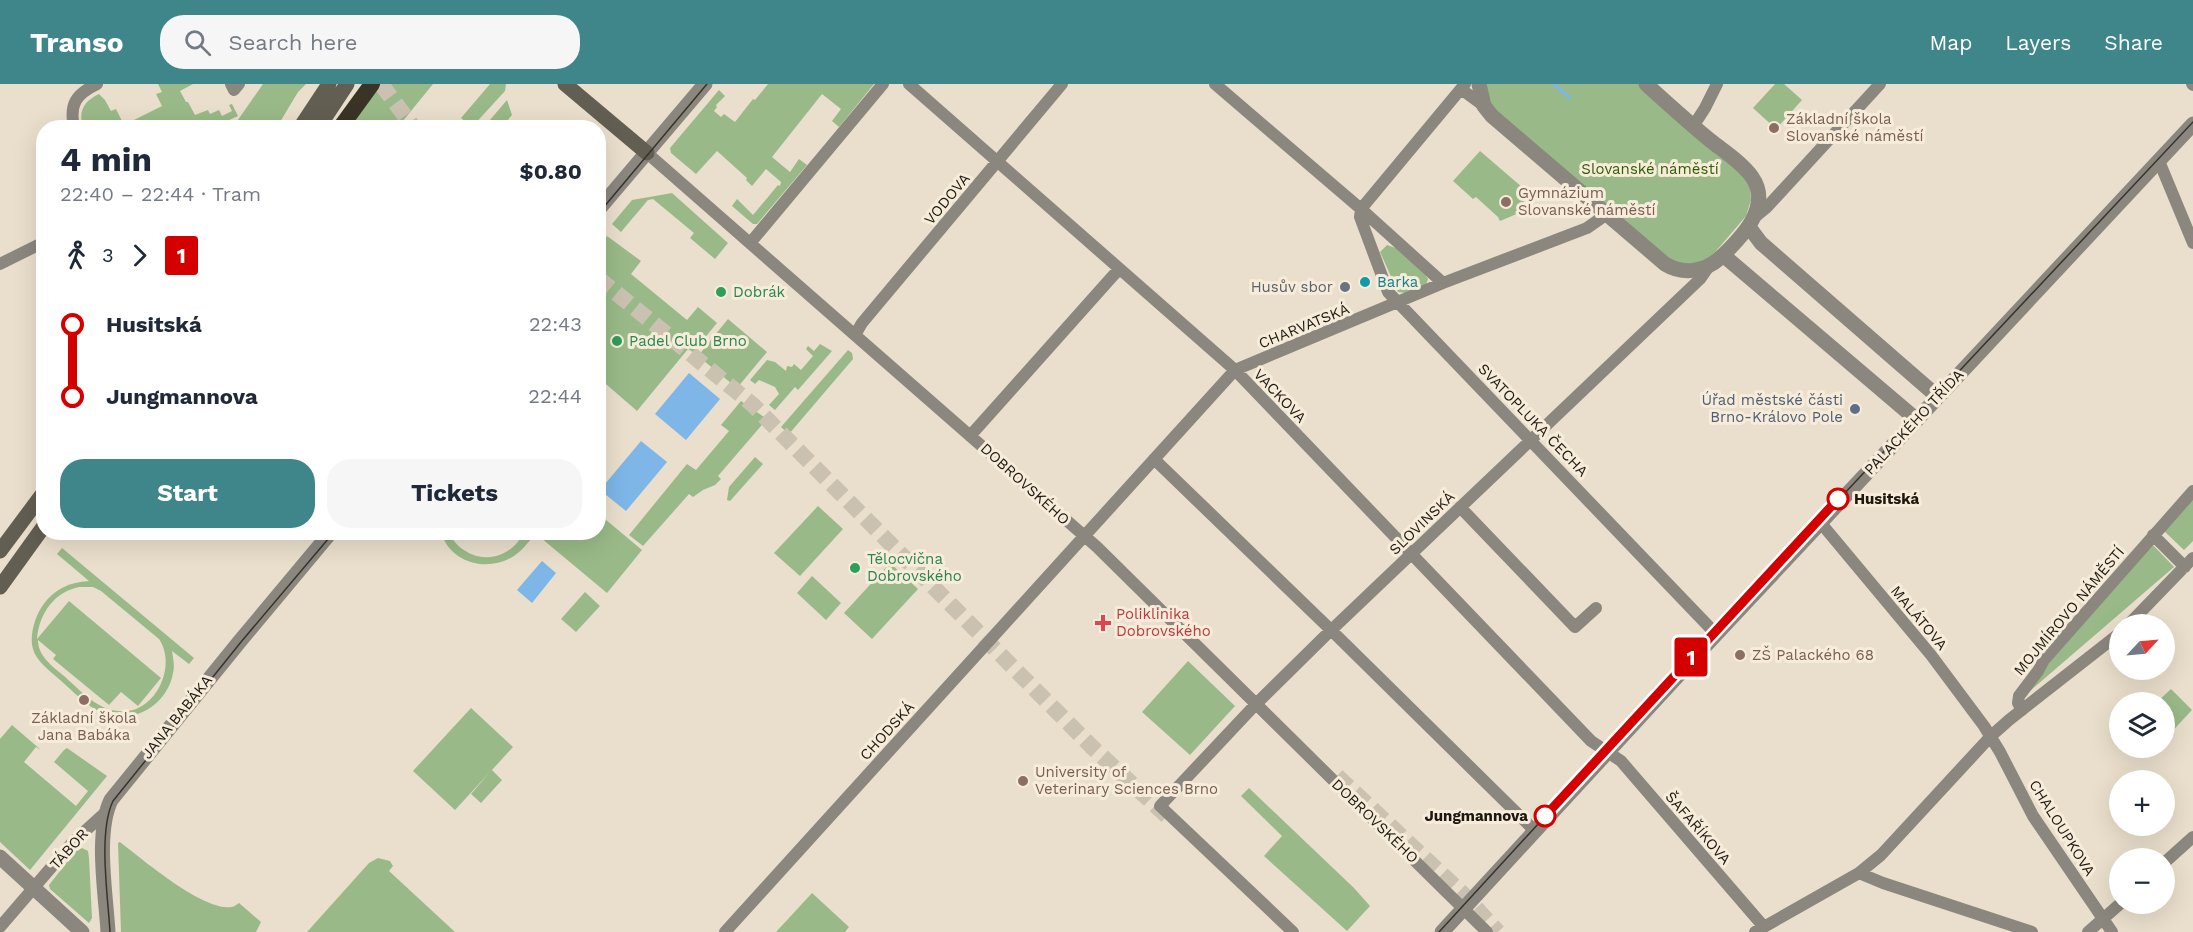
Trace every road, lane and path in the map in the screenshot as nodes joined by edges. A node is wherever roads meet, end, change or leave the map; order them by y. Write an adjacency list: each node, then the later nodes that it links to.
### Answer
1 (97, 84): 19 (street)
2 (231, 84): 3 (street)
3 (239, 84)
4 (329, 84): 20 (main road)
5 (347, 84): 21 (main road)
6 (372, 84): 22 (highway)
7 (565, 84): 25 (main road, DOBROVSKÉHO)
8 (705, 84): 25 (street)
9 (883, 84): 32 (street)
10 (909, 84): 27 (street, VACKOVA)
11 (1062, 84): 27 (street, VODOVA)
12 (1215, 84): 29 (street)
13 (1479, 84): 18 (street)
14 (1646, 84): 24 (street)
15 (1717, 84): 24 (street)
16 (1880, 84): 31 (street)
17 (1463, 86): 18 (street); 29 (street)
18 (1484, 106): 30 (street)
19 (72, 120)
20 (305, 120)
21 (323, 120)
22 (346, 120)
23 (2193, 124): 26 (street, PALACKÉHO TŘÍDA)
24 (1694, 125): 31 (street)
25 (647, 153): 28 (street); 32 (street, DOBROVSKÉHO)
26 (2158, 161): 33 (street); 43 (street, PALACKÉHO TŘÍDA)
27 (998, 162): 38 (street, VACKOVA); 41 (street, VODOVA)
28 (606, 201)
29 (1361, 209): 39 (street); 40 (street, SVATOPLUKA ČECHA)
30 (1607, 214): 37 (street); 39 (street, CHARVATSKÁ)
31 (1752, 222): 35 (street); 43 (street)
32 (751, 242): 41 (street, DOBROVSKÉHO)
33 (2193, 243)
34 (36, 247): 36 (street)
35 (1723, 255): 37 (street); 44 (street)
36 (0, 264)
37 (1709, 266): 46 (street, SLOVINSKÁ)
38 (1119, 269): 42 (street, VACKOVA); 45 (street)
39 (1443, 283): 40 (street, CHARVATSKÁ)
40 (1400, 303): 42 (street, CHARVATSKÁ); 46 (street, SVATOPLUKA ČECHA)
41 (855, 335): 45 (street, DOBROVSKÉHO)
42 (1235, 370): 47 (street, CHARVATSKÁ); 58 (street, VACKOVA)
43 (1938, 397): 44 (street, PALACKÉHO TŘÍDA)
44 (1917, 420): 51 (street, PALACKÉHO TŘÍDA)
45 (970, 436): 54 (street, DOBROVSKÉHO)
46 (1531, 440): 50 (street, SLOVINSKÁ); 64 (street, SVATOPLUKA ČECHA)
47 (1154, 459): 54 (street, CHARVATSKÁ); 63 (street)
48 (2193, 491): 52 (street, MOJMÍROVO NÁMĚSTÍ)
49 (36, 503): 56 (main road)
50 (1460, 507): 58 (street, SLOVINSKÁ); 61 (street)
51 (1820, 522): 64 (street, PALACKÉHO TŘÍDA); 68 (street, MALÁTOVA)
52 (2153, 535): 59 (street); 67 (street, MOJMÍROVO NÁMĚSTÍ)
53 (36, 537): 60 (main road)
54 (1084, 537): 57 (street, CHARVATSKÁ); 66 (street, DOBROVSKÉHO)
55 (324, 540): 70 (street, JANA BABÁKA)
56 (0, 551)
57 (1071, 551): 84 (street, CHODSKÁ)
58 (1412, 553): 63 (street, SLOVINSKÁ); 69 (street, VACKOVA)
59 (2189, 563): 62 (street)
60 (0, 587)
61 (1596, 608)
62 (2139, 614)
63 (1331, 630): 66 (street, SLOVINSKÁ); 71 (street)
64 (1716, 634): 69 (street, PALACKÉHO TŘÍDA)
65 (2109, 642): 67 (street)
66 (1256, 704): 77 (street, DOBROVSKÉHO); 85 (street, SLOVINSKÁ)
67 (2022, 710): 68 (street)
68 (1991, 736): 75 (street); 79 (street, CHALOUPKOVA)
69 (1607, 752): 71 (street, PALACKÉHO TŘÍDA); 81 (street, ŠAFAŘÍKOVA)
70 (106, 812): 76 (street, TÁBOR); 83 (street, JANA BABÁKA)
71 (1535, 831): 77 (street, PALACKÉHO TŘÍDA)
72 (2193, 837): 73 (street)
73 (2175, 853)
74 (0, 857): 76 (street)
75 (1859, 873): 81 (street); 88 (street)
76 (35, 888): 80 (street, TÁBOR); 82 (street)
77 (1463, 908): 86 (street, PALACKÉHO TŘÍDA); 87 (street, DOBROVSKÉHO)
78 (2109, 914): 79 (street)
79 (2104, 919): 89 (street); 90 (street, CHALOUPKOVA)
80 (0, 927)
81 (1760, 929)
82 (82, 932)
83 (108, 932)
84 (725, 932)
85 (1293, 932)
86 (1442, 932)
87 (1486, 932)
88 (2032, 932)
89 (2088, 932)
90 (2112, 932)

